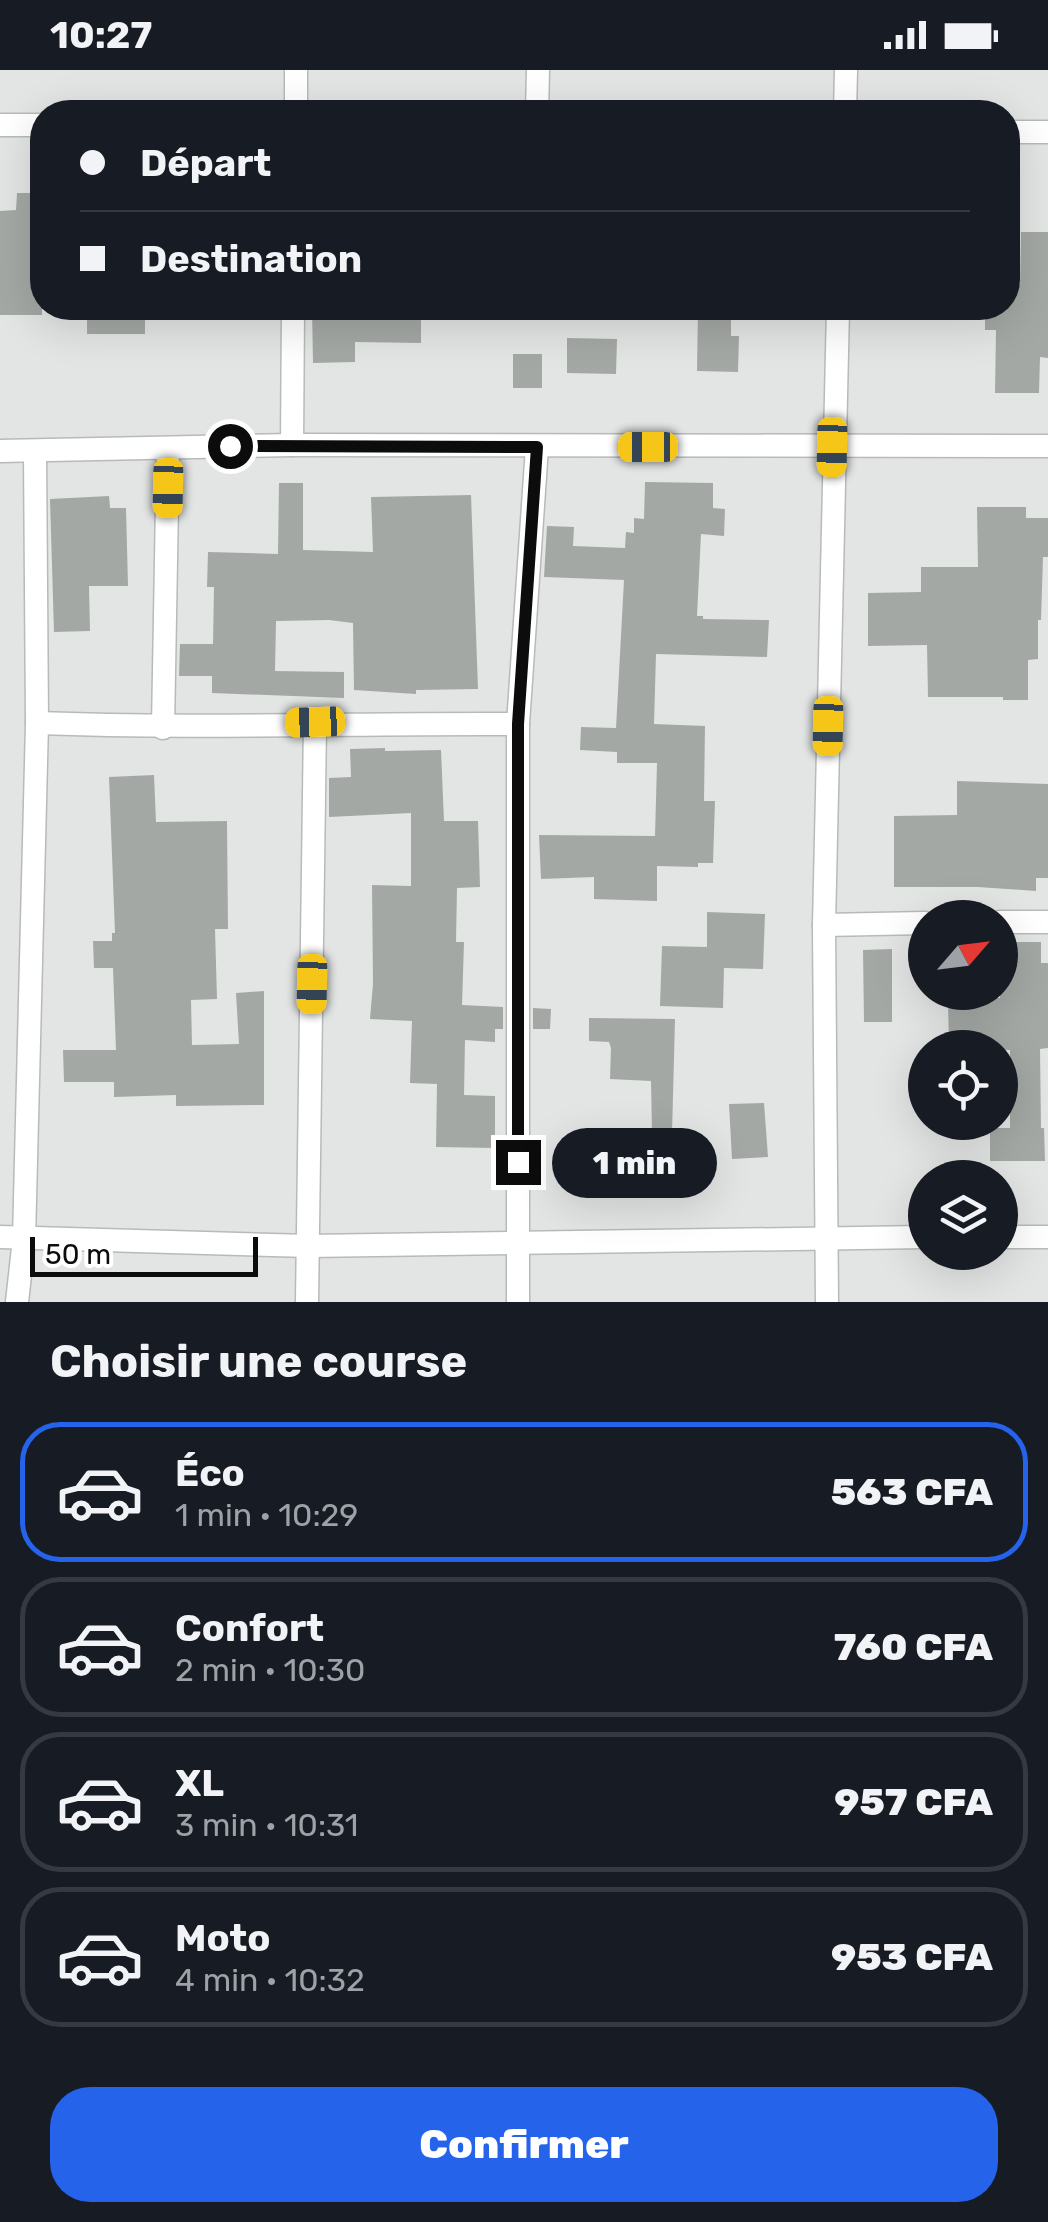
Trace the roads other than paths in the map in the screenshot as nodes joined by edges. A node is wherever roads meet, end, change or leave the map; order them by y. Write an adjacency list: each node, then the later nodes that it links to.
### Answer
1 (296, 70): 4 (street)
2 (538, 70): 5 (street)
3 (846, 70): 6 (street)
4 (296, 100)
5 (538, 100)
6 (845, 100)
7 (0, 125): 8 (street)
8 (30, 125)
9 (1020, 132): 10 (street)
10 (1048, 132)
11 (294, 320): 13 (street)
12 (837, 320): 16 (street)
13 (292, 445): 15 (street); 17 (street)
14 (1048, 446): 16 (street)
15 (537, 447): 16 (street); 22 (street)
16 (832, 447): 27 (street)
17 (168, 448): 19 (street); 23 (street)
18 (0, 451): 19 (street)
19 (36, 451): 20 (street)
20 (37, 722): 23 (street); 32 (street)
21 (315, 722): 22 (street); 23 (street); 34 (street)
22 (518, 724): 33 (street)
23 (163, 728)
24 (1018, 922): 25 (street)
25 (1048, 922)
26 (908, 924): 27 (street)
27 (824, 925): 28 (street)
28 (826, 1236): 29 (street); 33 (street); 38 (street)
29 (908, 1236)
30 (1018, 1237): 31 (street)
31 (1048, 1237)
32 (12, 1238): 34 (street); 35 (street)
33 (518, 1241): 34 (street); 37 (street)
34 (308, 1246): 36 (street)
35 (17, 1302)
36 (307, 1302)
37 (518, 1302)
38 (826, 1302)

